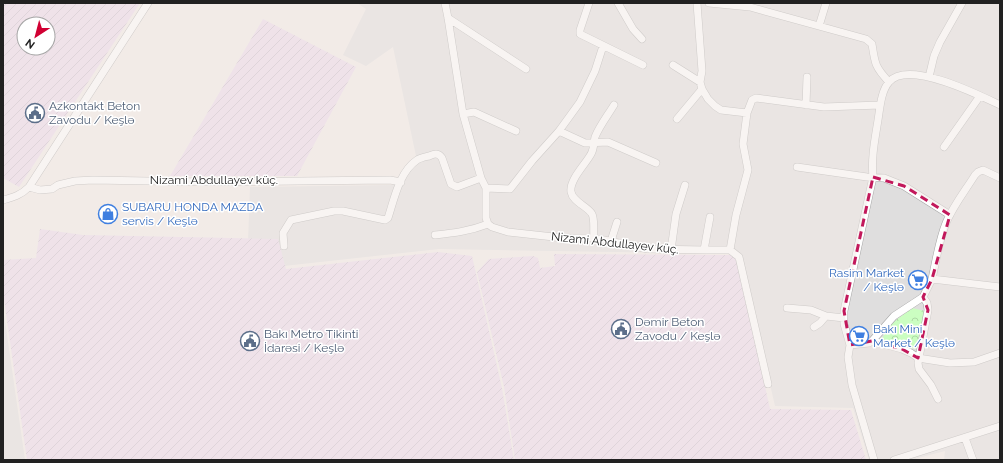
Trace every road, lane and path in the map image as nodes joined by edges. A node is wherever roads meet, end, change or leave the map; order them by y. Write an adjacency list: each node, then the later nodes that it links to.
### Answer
1 (148, 3): 41 (street)
2 (445, 3): 11 (street)
3 (589, 3): 14 (street)
4 (618, 3): 13 (street)
5 (697, 3): 21 (street)
6 (709, 3): 7 (street)
7 (721, 3): 10 (street)
8 (826, 3): 12 (street)
9 (962, 3): 19 (street)
10 (750, 5): 12 (street)
11 (448, 18): 17 (street); 28 (street)
12 (819, 26): 20 (street)
13 (642, 39)
14 (603, 46): 15 (street); 31 (street)
15 (642, 65)
16 (673, 65): 21 (street)
17 (526, 69)
18 (808, 77): 24 (street)
19 (929, 77): 20 (street); 22 (street)
20 (889, 82): 25 (street)
21 (701, 85): 27 (street); 29 (street)
22 (980, 96): 26 (street); 33 (street)
23 (614, 105): 32 (street)
24 (806, 105): 25 (street); 27 (street)
25 (880, 105): 36 (street)
26 (1000, 105)
27 (748, 113): 54 (street)
28 (462, 114): 30 (street); 37 (street)
29 (677, 119)
30 (516, 131)
31 (559, 131): 32 (street); 42 (street)
32 (594, 143): 34 (street); 49 (street)
33 (944, 148)
34 (656, 163)
35 (797, 167): 36 (street)
36 (873, 177): 44 (street); 60 (street)
37 (481, 178): 39 (street); 42 (street)
38 (1000, 178): 44 (street)
39 (400, 182): 41 (street, Nizami Abdullayev küç.); 51 (street)
40 (685, 185): 52 (street)
41 (29, 187): 43 (street)
42 (486, 188): 47 (street)
43 (3, 200)
44 (950, 215): 55 (street)
45 (710, 217): 53 (street)
46 (617, 222): 50 (street)
47 (488, 224): 48 (street); 49 (street, Nizami Abdullayev küç.)
48 (435, 235)
49 (594, 238): 50 (street, Nizami Abdullayev küç.)
50 (611, 241): 52 (street, Nizami Abdullayev küç.)
51 (284, 246)
52 (671, 250): 53 (street, Nizami Abdullayev küç.)
53 (704, 250): 54 (street, Nizami Abdullayev küç.)
54 (730, 250): 66 (street)
55 (932, 279): 56 (street); 57 (street)
56 (1000, 287)
57 (923, 297): 62 (street); 65 (street)
58 (787, 308): 59 (street)
59 (826, 316): 60 (street); 61 (street)
60 (844, 318): 63 (street)
61 (814, 327)
62 (872, 341): 63 (street); 65 (street)
63 (850, 345): 70 (street)
64 (1000, 353): 65 (street)
65 (918, 358): 67 (street)
66 (768, 384)
67 (938, 399)
68 (1000, 426): 69 (street)
69 (965, 438): 71 (street); 72 (street)
70 (874, 460)
71 (894, 460)
72 (973, 460)

